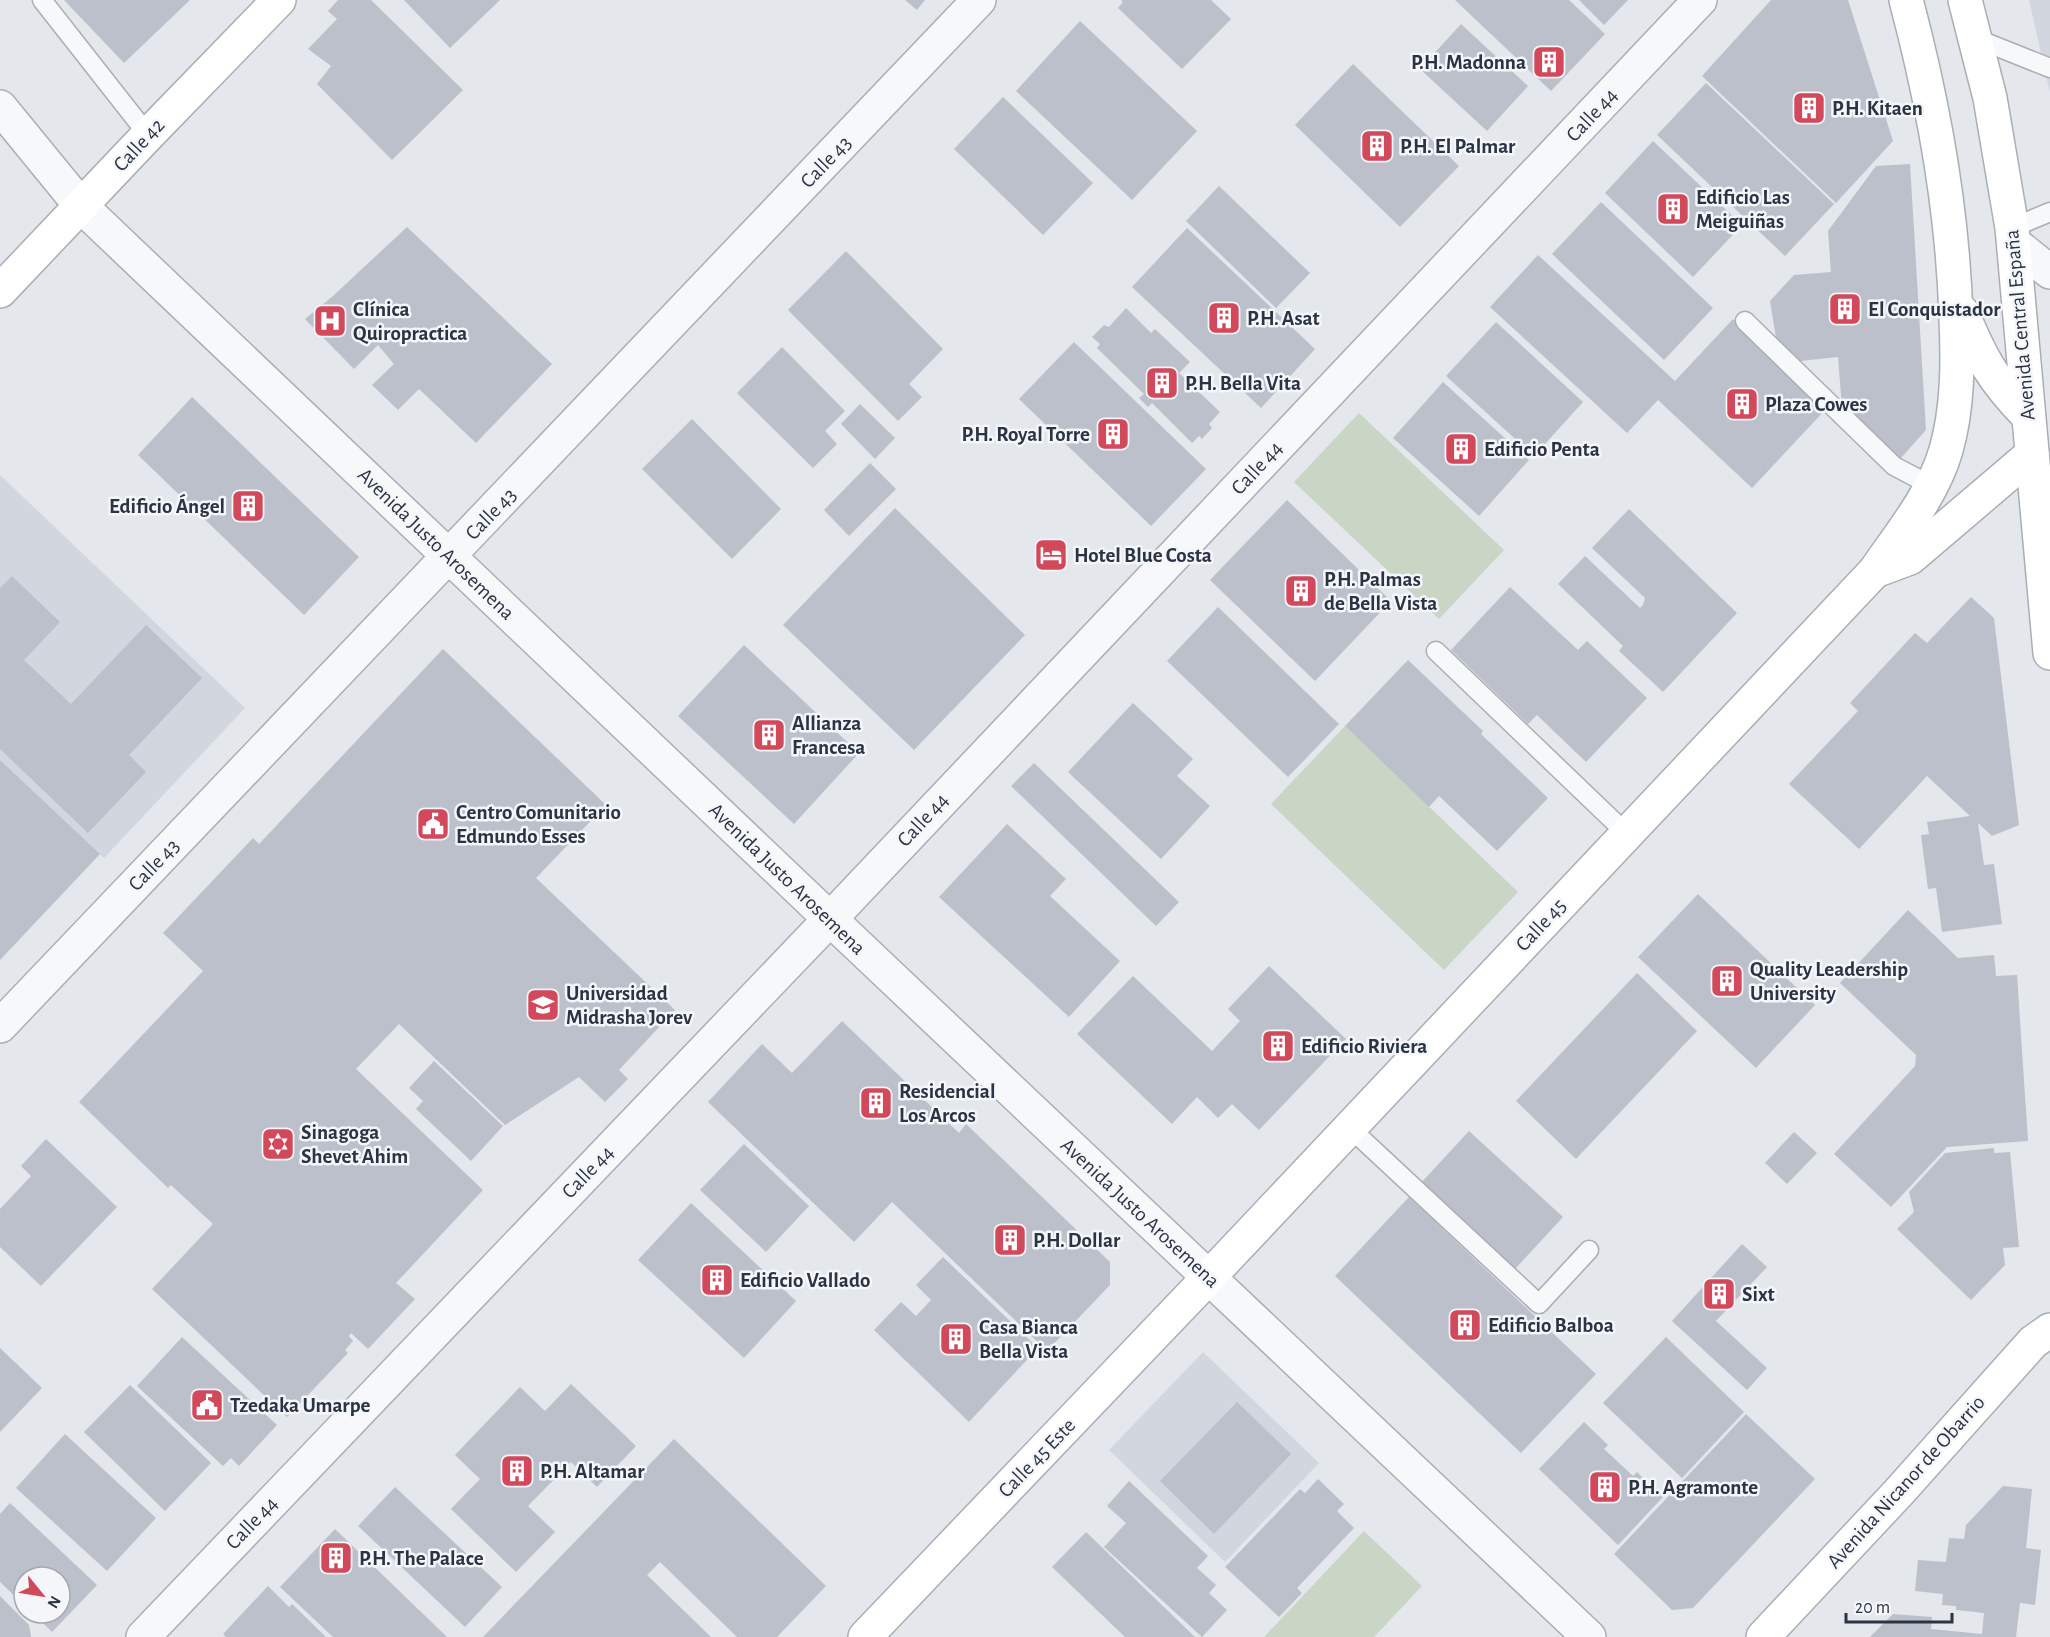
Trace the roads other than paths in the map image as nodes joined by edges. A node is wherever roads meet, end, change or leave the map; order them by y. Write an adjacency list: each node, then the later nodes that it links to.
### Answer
1 (42, 0): 10 (lane)
2 (279, 0): 10 (main road, Calle 42)
3 (979, 0): 21 (street, Calle 43)
4 (1700, 0): 27 (street, Calle 44)
5 (1906, 0): 16 (main road)
6 (1965, 0): 7 (main road, Avenida Central España)
7 (1974, 38): 8 (lane); 13 (main road, Avenida Central España)
8 (2050, 68)
9 (0, 108): 11 (street, Avenida Justo Arosemena)
10 (148, 135): 11 (main road, Calle 42)
11 (81, 206): 15 (main road, Calle 42); 21 (street, Avenida Justo Arosemena)
12 (2050, 212): 13 (lane)
13 (2013, 235): 14 (street); 18 (main road, Avenida Central España)
14 (2050, 272)
15 (0, 291)
16 (1956, 296): 18 (main road); 20 (main road)
17 (1745, 321): 20 (lane)
18 (2028, 416): 19 (main road, Avenida Central España)
19 (2032, 454): 22 (main road); 23 (main road, Avenida Central España)
20 (1932, 486): 22 (main road)
21 (450, 557): 27 (street, Avenida Justo Arosemena); 28 (street, Calle 43)
22 (1875, 571): 26 (main road, Calle 45)
23 (2048, 615): 25 (main road, Avenida Central España)
24 (1436, 651): 26 (lane)
25 (2050, 653)
26 (1627, 834): 29 (main road, Calle 45)
27 (830, 920): 31 (street, Avenida Justo Arosemena); 33 (street, Calle 44)
28 (0, 1026)
29 (1350, 1128): 30 (lane); 31 (main road, Calle 45)
30 (1589, 1250)
31 (1208, 1278): 34 (main road, Calle 45 Este); 35 (street, Avenida Justo Arosemena)
32 (2050, 1330): 36 (main road, Avenida Nicanor de Obarrio)
33 (143, 1637)
34 (865, 1637)
35 (1589, 1637)
36 (1763, 1637)

